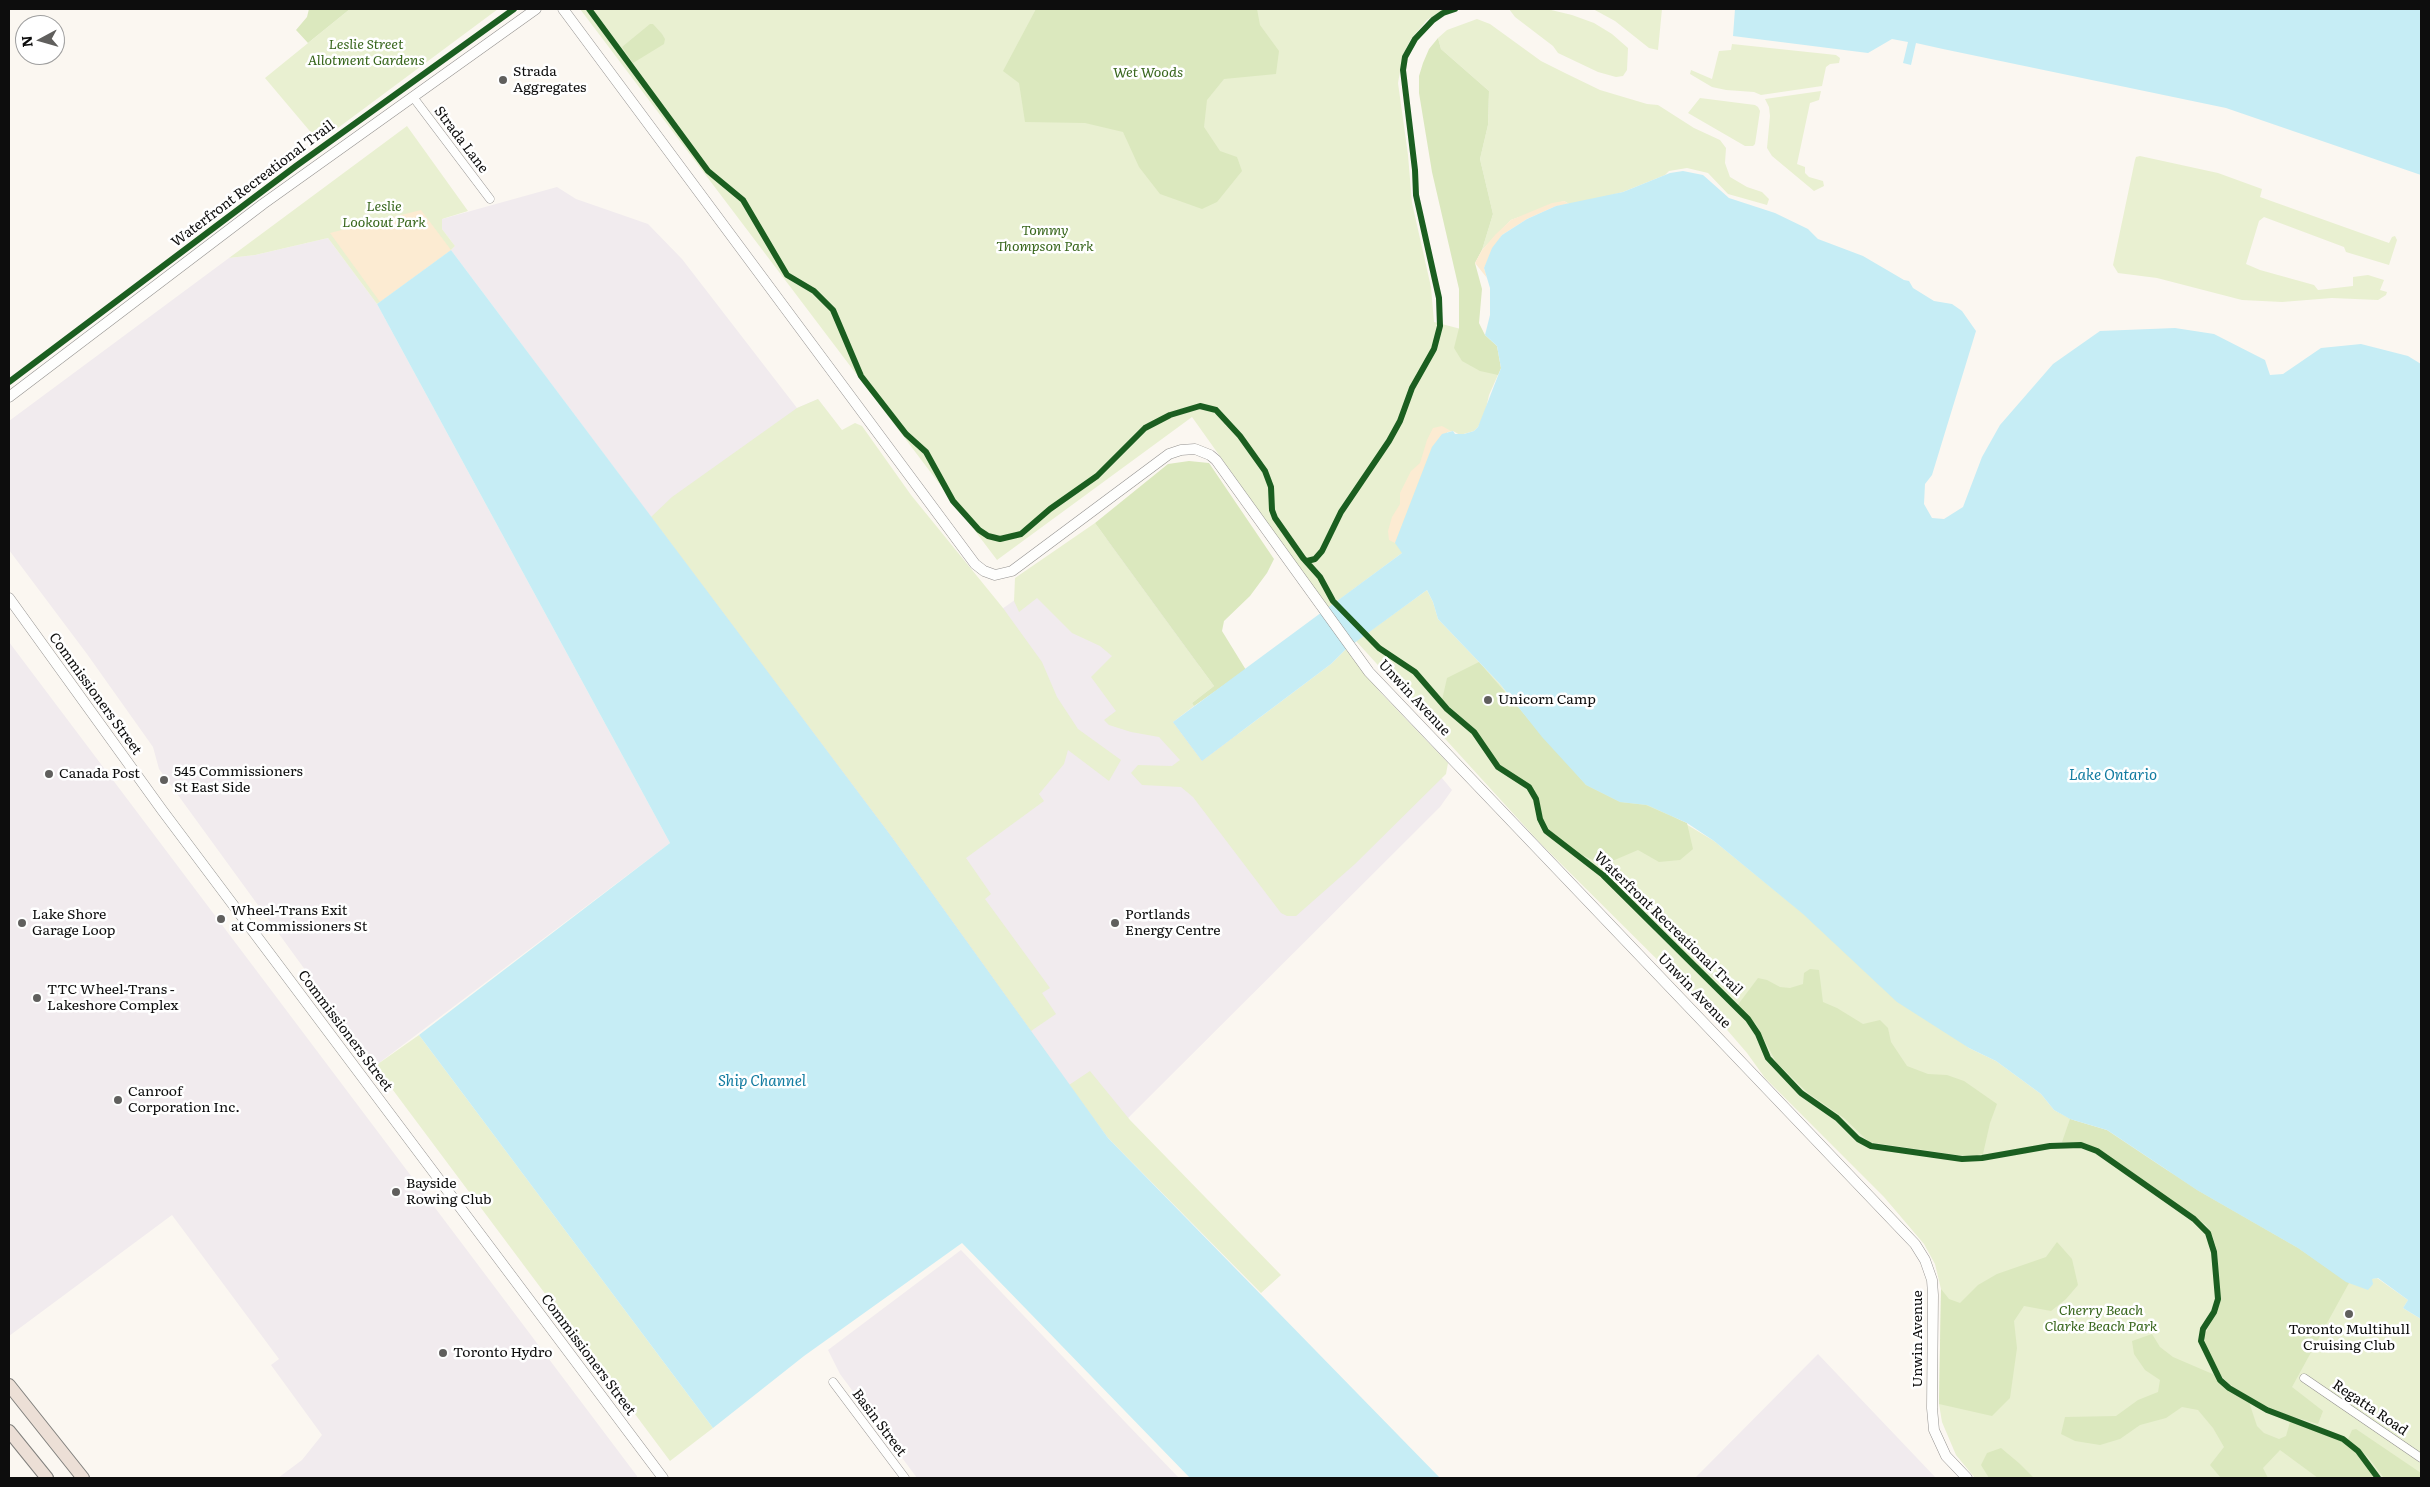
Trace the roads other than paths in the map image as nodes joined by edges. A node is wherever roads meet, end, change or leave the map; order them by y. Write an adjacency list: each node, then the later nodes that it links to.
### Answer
1 (536, 9): 3 (street)
2 (563, 9): 16 (street, Unwin Avenue)
3 (413, 96): 4 (street, Strada Lane); 5 (street)
4 (490, 199)
5 (9, 397)
6 (9, 598): 14 (street, Commissioners Street)
7 (2304, 1378): 11 (street, Regatta Road)
8 (834, 1382): 15 (street, Basin Street)
9 (9, 1386): 13 (highway)
10 (9, 1431): 12 (highway)
11 (2421, 1458)
12 (47, 1478)
13 (83, 1478)
14 (663, 1478)
15 (905, 1478)
16 (1967, 1478)

